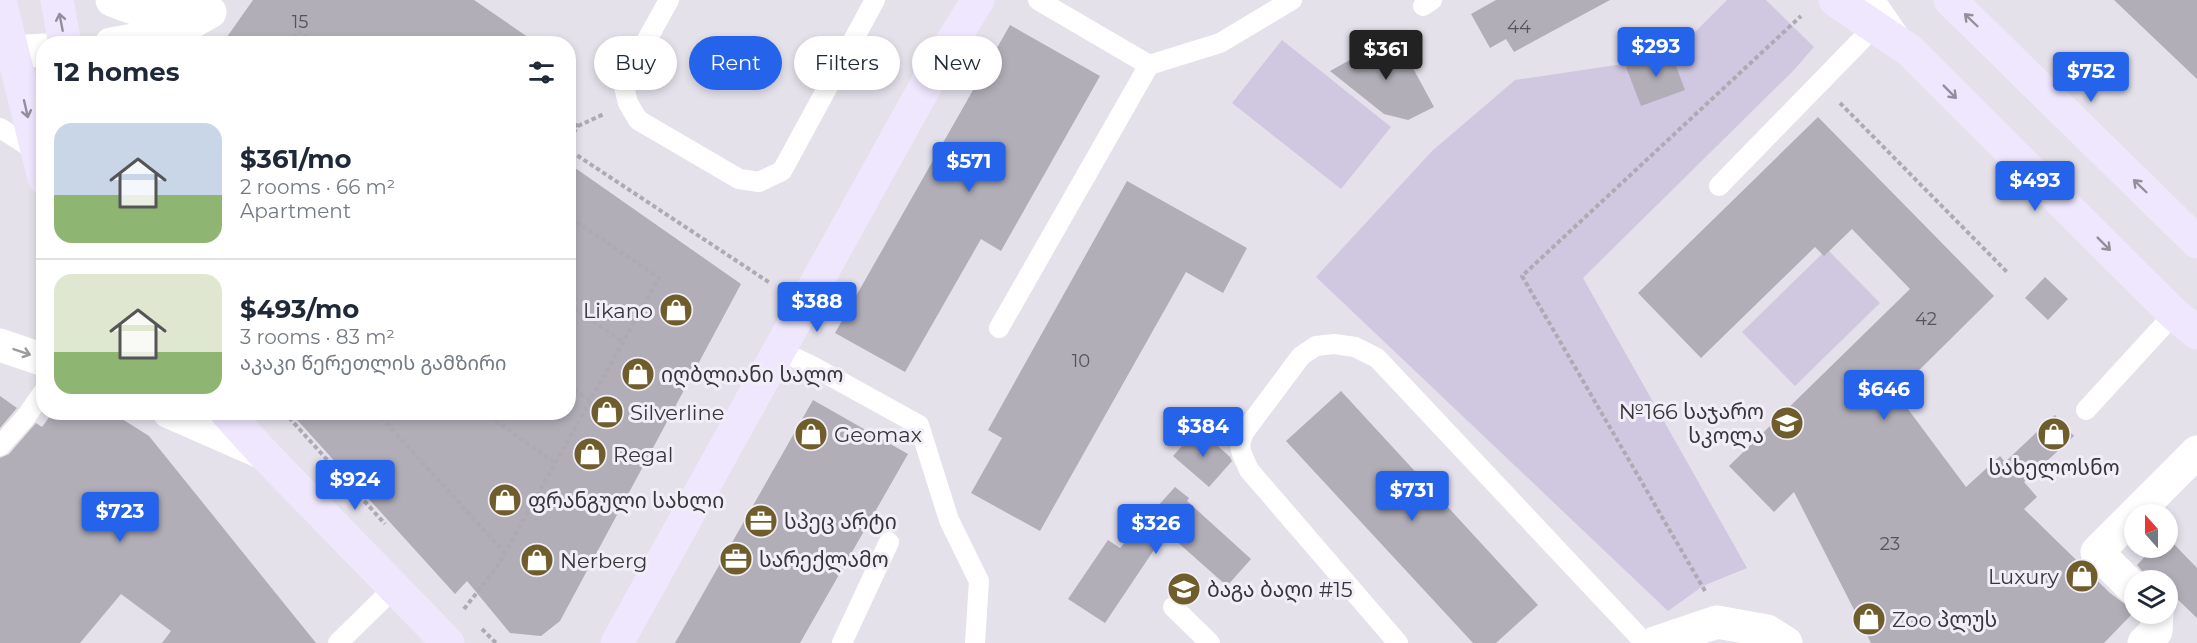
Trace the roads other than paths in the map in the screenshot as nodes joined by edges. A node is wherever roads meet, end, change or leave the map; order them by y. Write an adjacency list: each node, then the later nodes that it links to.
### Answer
1 (57, 0): 13 (street, one-way to 1)
2 (112, 0): 11 (street)
3 (669, 0): 4 (lane)
4 (875, 0)
5 (978, 0): 26 (street)
6 (1038, 0): 17 (lane)
7 (1292, 0): 17 (lane)
8 (1835, 0): 12 (street)
9 (1950, 0): 22 (street, one-way to 9)
10 (0, 1): 16 (street)
11 (214, 6): 14 (street); 15 (street)
12 (1875, 14): 21 (lane); 23 (street, one-way to 23)
13 (64, 36)
14 (156, 36)
15 (194, 36)
16 (19, 50): 19 (street, one-way to 19)
17 (1149, 65): 24 (lane)
18 (0, 128): 20 (lane)
19 (36, 143)
20 (36, 161)
21 (1719, 186)
22 (2197, 242)
23 (2185, 324): 29 (lane)
24 (999, 328)
25 (0, 345): 27 (street, one-way to 27)
26 (779, 350): 42 (street); 44 (lane)
27 (36, 357)
28 (36, 402): 32 (lane)
29 (2086, 410)
30 (187, 420): 34 (street)
31 (233, 420): 34 (street)
32 (0, 446)
33 (2197, 452): 36 (street)
34 (262, 453): 37 (street)
35 (889, 542): 43 (lane)
36 (2124, 579)
37 (395, 587): 40 (lane); 41 (street)
38 (1173, 607): 45 (lane)
39 (2156, 624): 50 (street)
40 (338, 643)
41 (448, 643)
42 (617, 643)
43 (842, 643)
44 (975, 643)
45 (1210, 643)
46 (1398, 643): 47 (lane)
47 (1645, 643)
48 (1655, 643): 49 (street)
49 (1786, 643)
50 (2144, 643)

